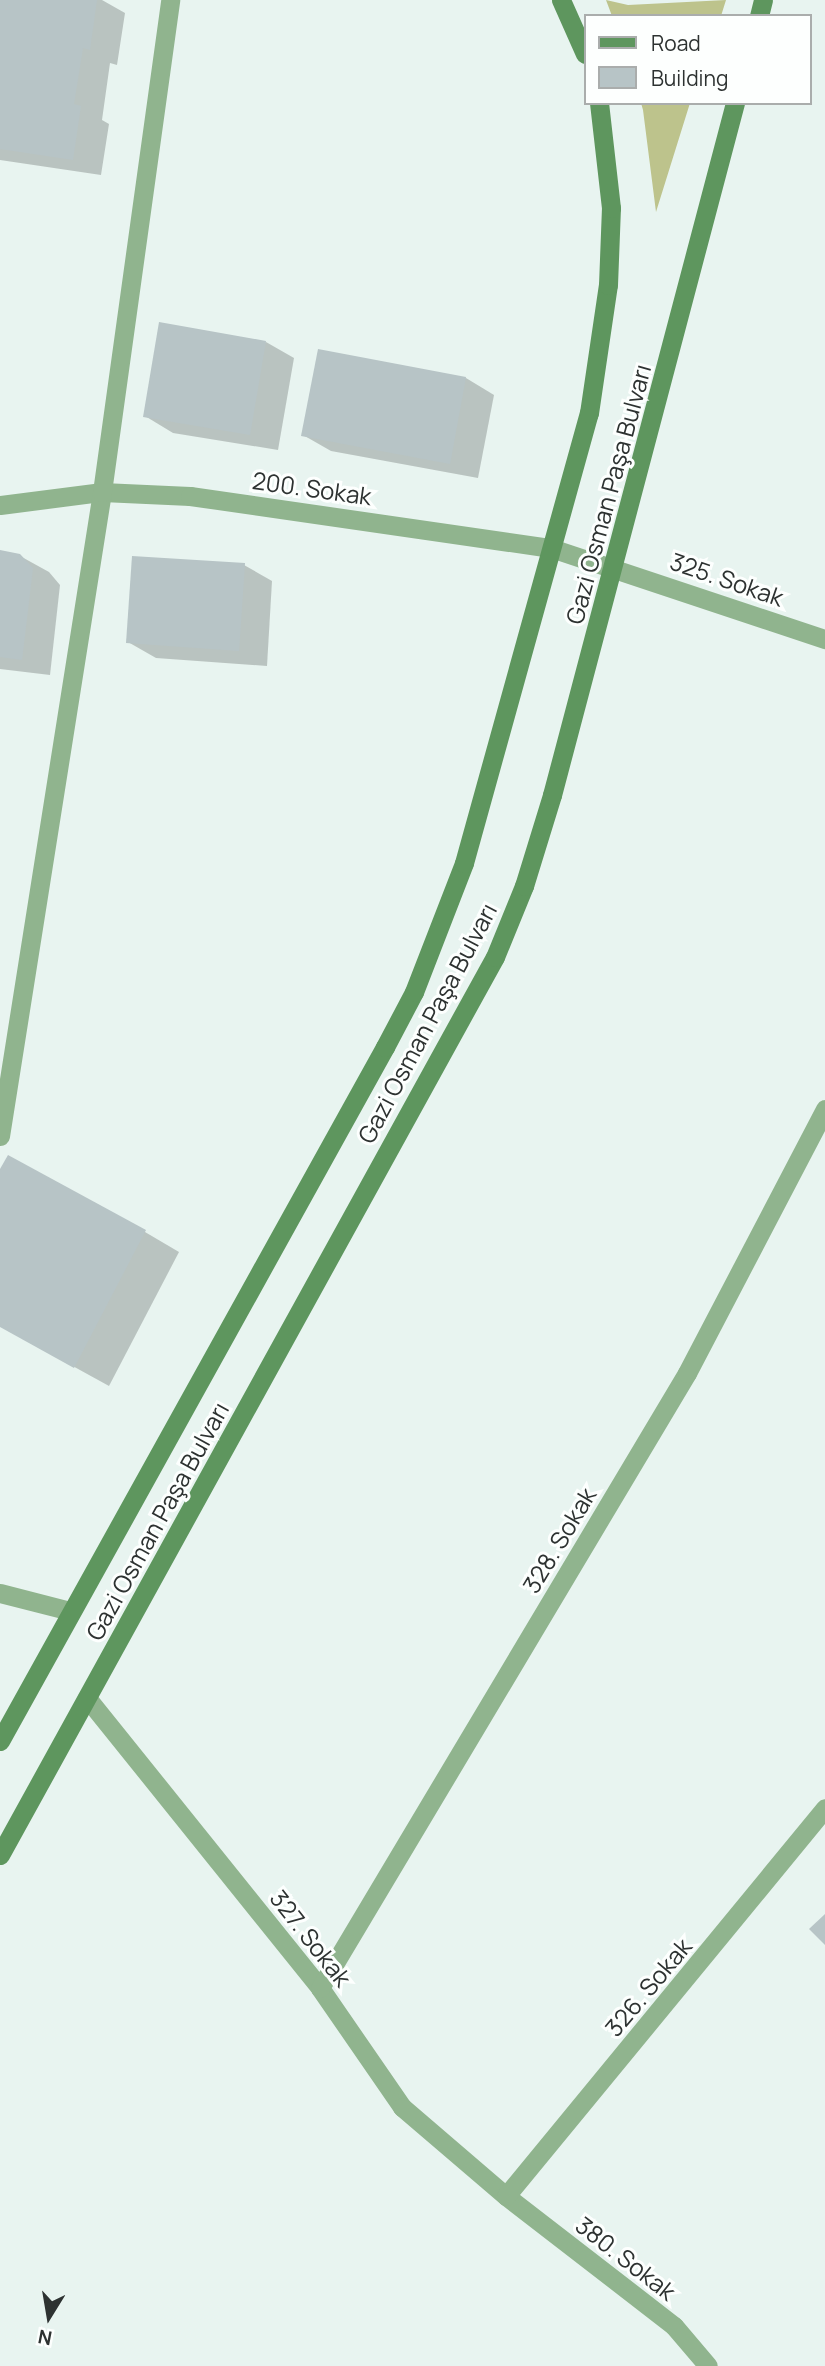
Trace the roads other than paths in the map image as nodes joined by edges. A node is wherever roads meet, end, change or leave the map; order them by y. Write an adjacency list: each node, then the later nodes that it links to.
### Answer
1 (170, 0): 6 (street)
2 (561, 0): 3 (main road)
3 (584, 52)
4 (599, 105): 8 (main road, Gazi Osman Paşa Bulvarı)
5 (735, 105): 9 (main road, Gazi Osman Paşa Bulvarı)
6 (102, 492): 7 (street, 200. Sokak); 8 (street, 200. Sokak); 12 (street)
7 (0, 505)
8 (551, 548): 9 (street, 200. Sokak); 14 (main road, Gazi Osman Paşa Bulvarı)
9 (614, 565): 10 (street, 325. Sokak); 15 (main road, Gazi Osman Paşa Bulvarı)
10 (825, 639)
11 (825, 1109): 19 (street, 328. Sokak)
12 (0, 1136)
13 (0, 1593): 14 (street)
14 (70, 1611): 16 (main road, Gazi Osman Paşa Bulvarı)
15 (87, 1698): 18 (main road, Gazi Osman Paşa Bulvarı); 19 (street, 327. Sokak)
16 (0, 1741)
17 (825, 1808): 20 (street, 326. Sokak)
18 (0, 1854)
19 (320, 1988): 20 (street, 327. Sokak)
20 (506, 2196): 21 (street, 380. Sokak)
21 (708, 2366)

